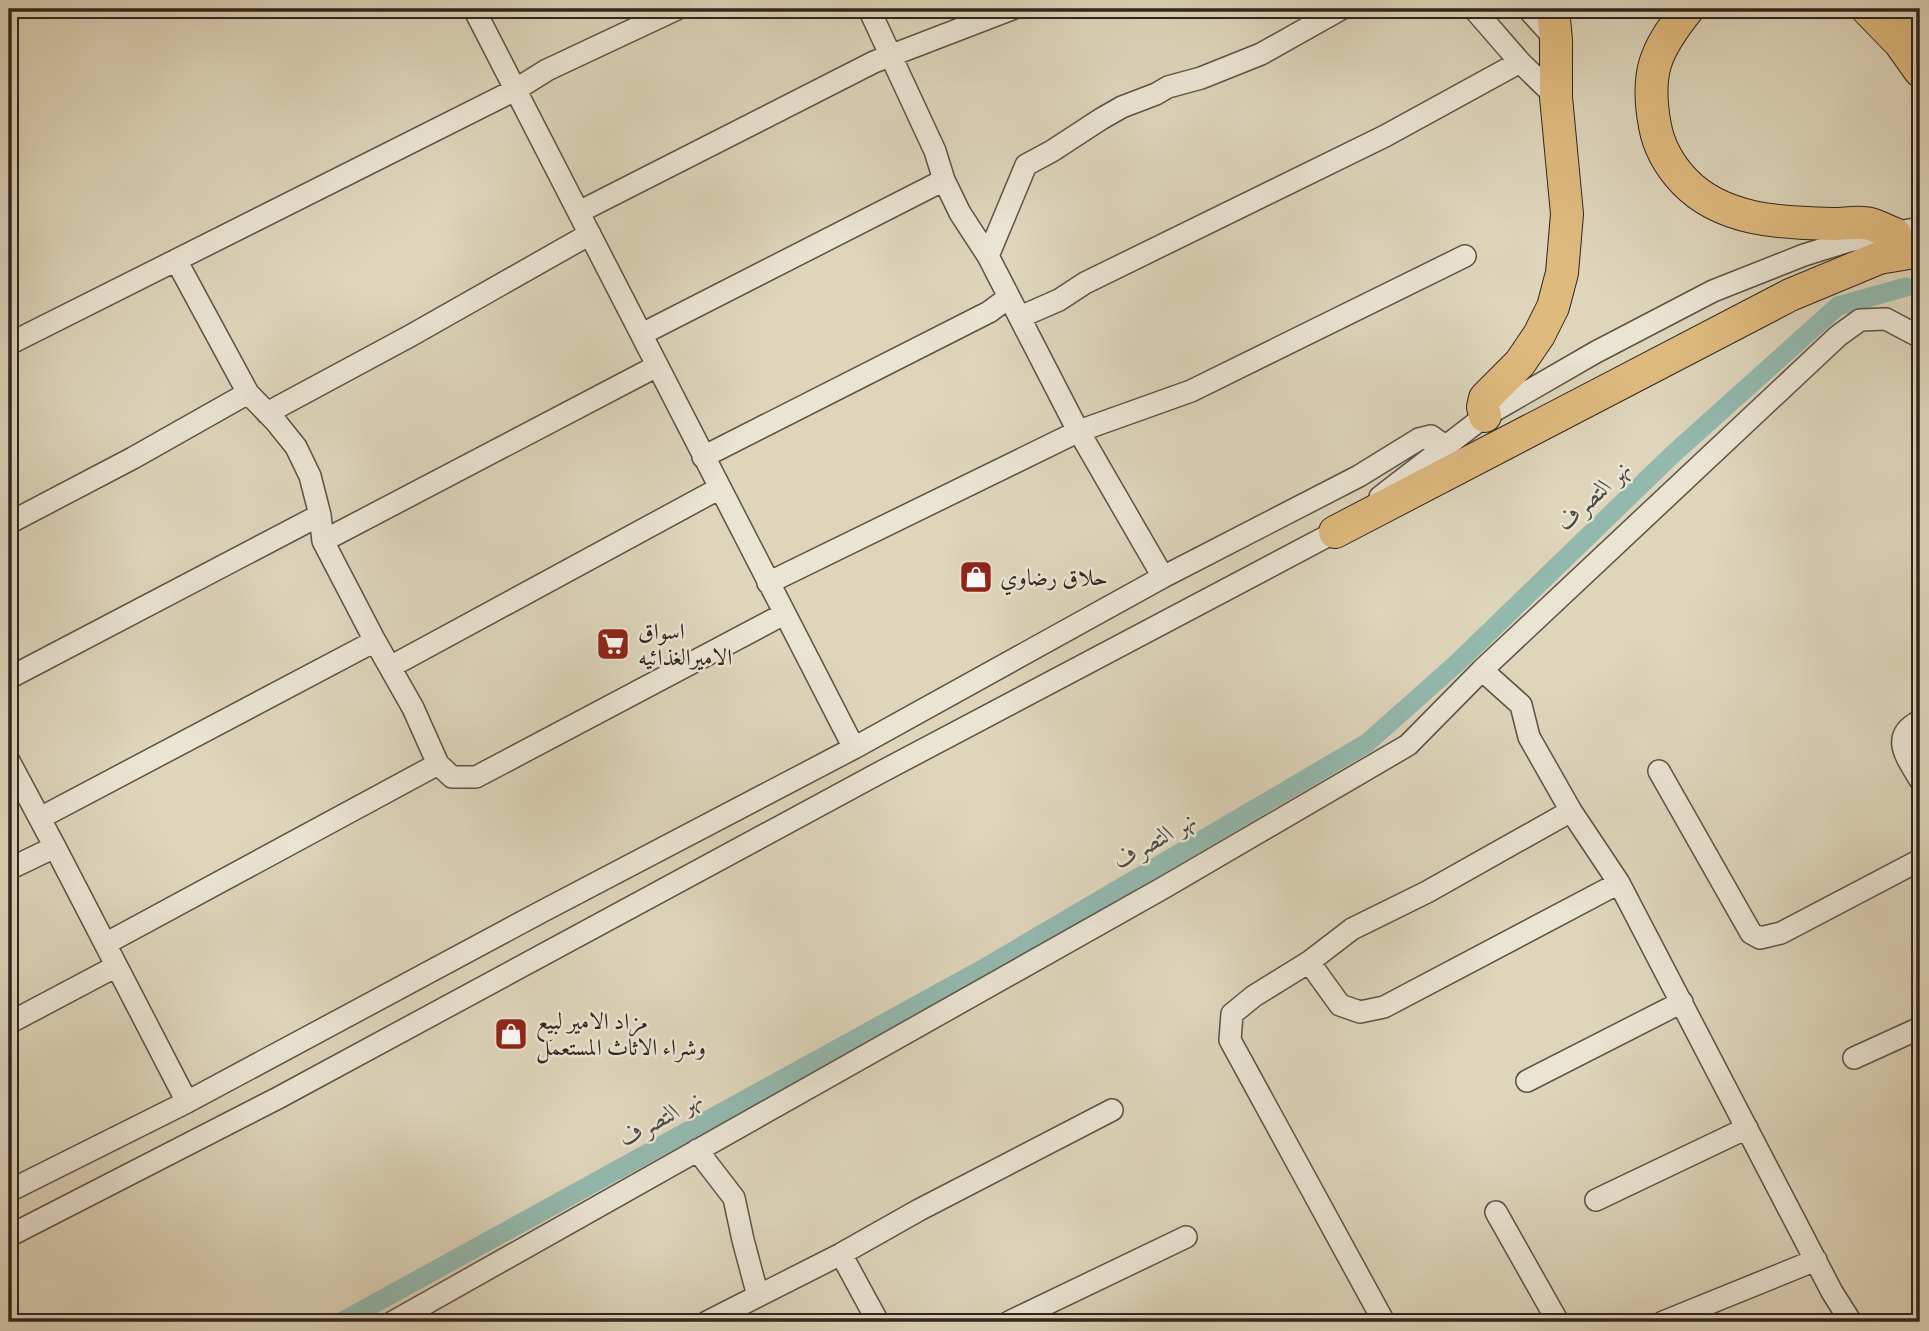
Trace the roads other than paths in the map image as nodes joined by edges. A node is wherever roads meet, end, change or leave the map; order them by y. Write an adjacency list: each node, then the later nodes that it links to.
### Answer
1 (474, 9): 17 (street)
2 (677, 9): 17 (street)
3 (869, 9): 14 (street)
4 (1012, 9): 14 (street)
5 (1341, 9): 23 (street)
6 (1474, 9): 15 (street)
7 (1528, 9): 12 (street)
8 (1553, 9): 12 (highway)
9 (1688, 9): 22 (highway)
10 (1867, 9): 16 (highway)
11 (1902, 9): 13 (highway)
12 (1556, 40): 18 (highway)
13 (1920, 43)
14 (891, 55): 19 (street); 20 (street)
15 (1520, 62): 18 (street); 27 (street)
16 (1920, 71)
17 (515, 90): 20 (street); 25 (street)
18 (1556, 97): 34 (highway)
19 (944, 180): 23 (street); 28 (street)
20 (579, 212): 21 (street)
21 (590, 234): 28 (street); 33 (street)
22 (1913, 236): 34 (street); 41 (highway)
23 (988, 256): 26 (street)
24 (1465, 256): 35 (street)
25 (176, 260): 30 (street); 32 (street)
26 (1008, 298): 27 (street); 37 (street)
27 (1020, 317): 35 (street)
28 (642, 334): 31 (street)
29 (1920, 337): 48 (street)
30 (9, 344)
31 (657, 366): 37 (street); 42 (street)
32 (248, 393): 33 (street); 40 (street)
33 (267, 413): 39 (street)
34 (1485, 416): 36 (street)
35 (1079, 431): 43 (street); 44 (street)
36 (1445, 446): 41 (street); 43 (street)
37 (703, 457): 38 (street)
38 (719, 488): 44 (street); 47 (street)
39 (320, 515): 42 (street); 49 (street)
40 (9, 523)
41 (1335, 532): 77 (street)
42 (323, 541): 46 (street)
43 (1163, 577): 51 (street)
44 (768, 583): 45 (street)
45 (784, 614): 51 (street); 53 (street)
46 (375, 641): 47 (street); 57 (street)
47 (390, 667): 53 (street)
48 (1482, 670): 56 (street); 73 (street)
49 (9, 678)
50 (1920, 720): 55 (street)
51 (854, 748): 70 (street)
52 (9, 761): 57 (street)
53 (438, 764): 62 (street)
54 (1660, 771): 59 (street)
55 (1920, 780)
56 (1571, 811): 61 (street); 63 (street)
57 (40, 818): 58 (street)
58 (55, 847): 60 (street); 62 (street)
59 (1920, 860)
60 (9, 869)
61 (1619, 883): 63 (street); 65 (street)
62 (105, 944): 64 (street)
63 (1309, 962): 86 (street)
64 (117, 968): 66 (street); 70 (street)
65 (1682, 1002): 69 (street); 72 (street)
66 (9, 1023)
67 (1920, 1028): 68 (street)
68 (1854, 1058)
69 (1527, 1081)
70 (187, 1102): 74 (street)
71 (1112, 1110): 79 (street)
72 (1747, 1128): 75 (street); 80 (street)
73 (697, 1150): 81 (street); 83 (street)
74 (9, 1191)
75 (1596, 1200)
76 (1496, 1212): 87 (street)
77 (9, 1236)
78 (1186, 1237): 85 (street)
79 (841, 1254): 81 (street); 84 (street)
80 (1816, 1260): 88 (street); 89 (street)
81 (758, 1296): 82 (street)
82 (716, 1320)
83 (393, 1322)
84 (878, 1322)
85 (1009, 1322)
86 (1384, 1322)
87 (1558, 1322)
88 (1663, 1322)
89 (1851, 1322)

